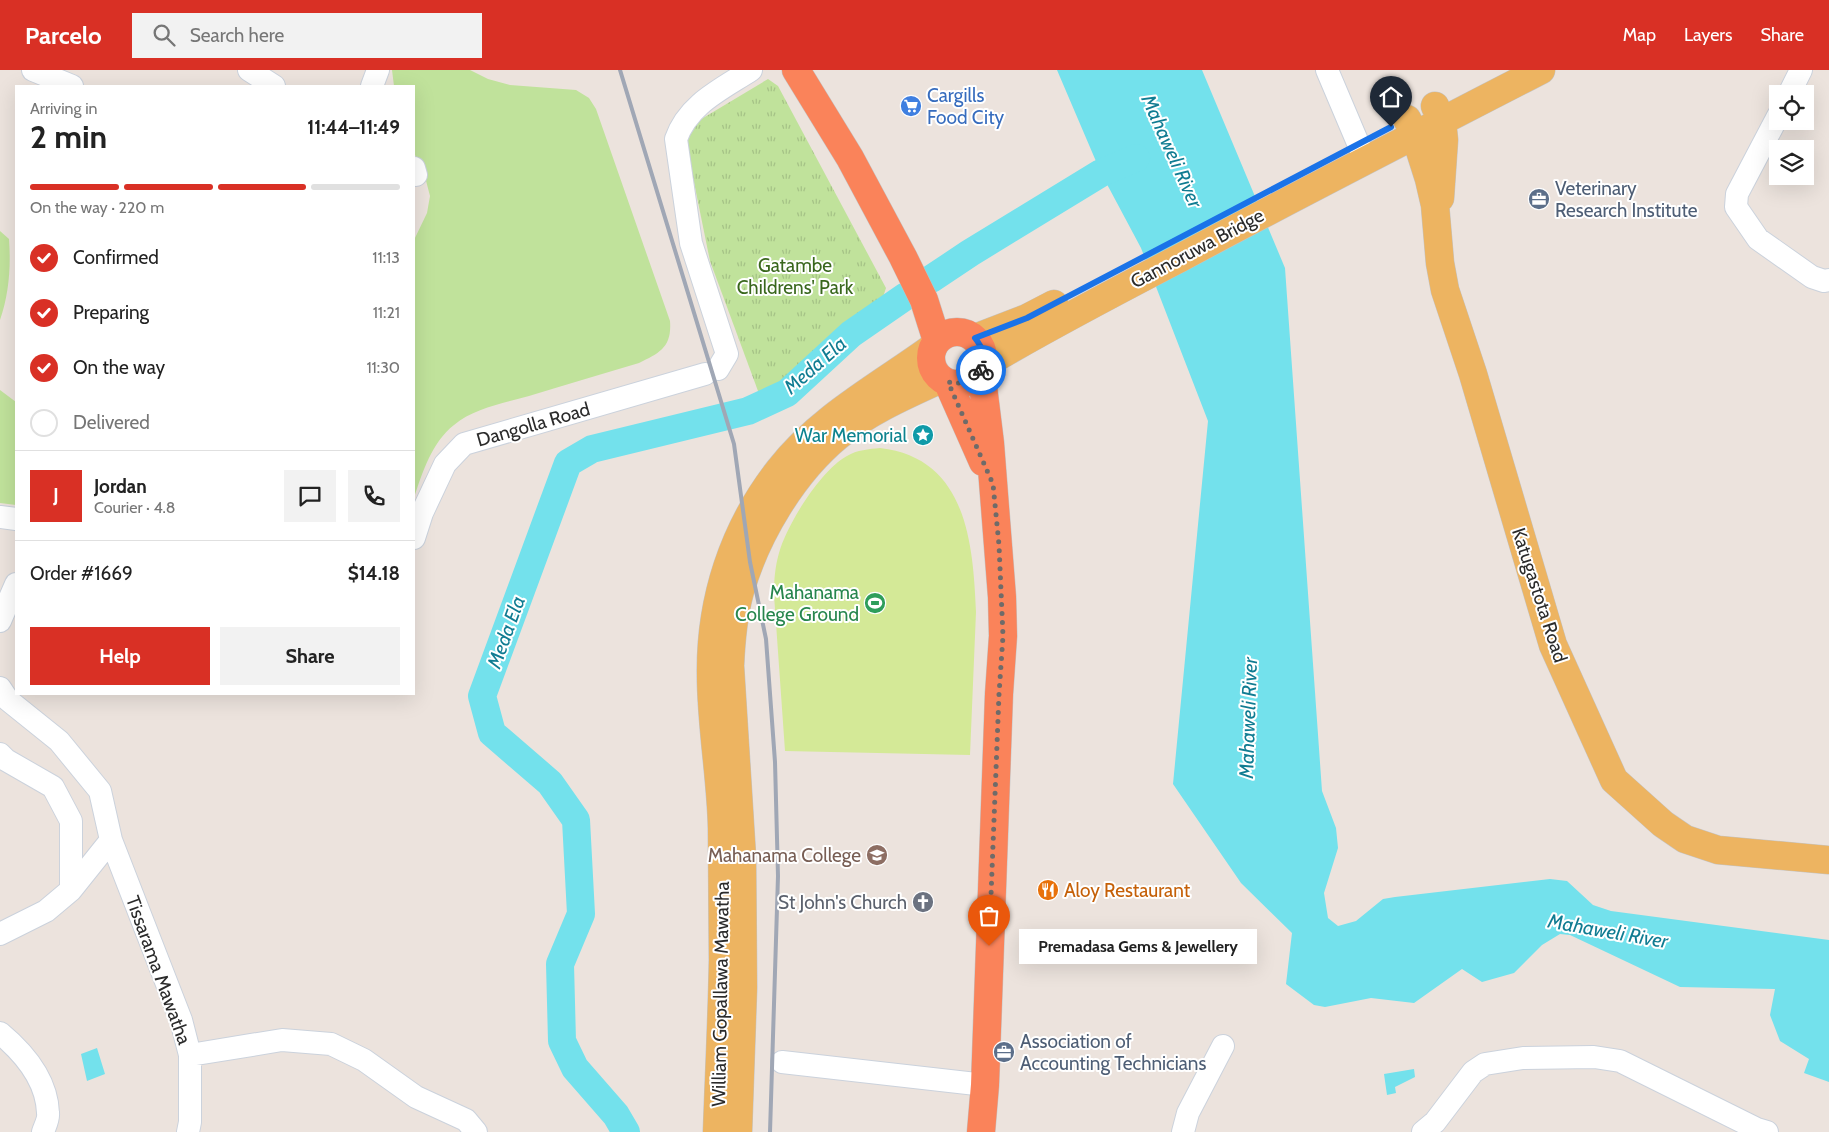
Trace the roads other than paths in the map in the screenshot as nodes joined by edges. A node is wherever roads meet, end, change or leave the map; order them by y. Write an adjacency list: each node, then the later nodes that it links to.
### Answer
1 (33, 70): 10 (street)
2 (249, 70): 11 (street)
3 (379, 70): 12 (street); 13 (street)
4 (751, 70): 30 (street, Dangolla Road)
5 (1328, 70): 18 (street)
6 (1501, 70): 15 (main road)
7 (1541, 70): 15 (main road)
8 (1801, 70): 14 (street)
9 (803, 72): 22 (highway)
10 (70, 85)
11 (272, 85)
12 (372, 85)
13 (385, 85)
14 (1794, 85)
15 (1438, 113): 16 (main road, Gannoruwa Bridge); 19 (main road, Katugastota Road)
16 (1411, 127): 18 (main road, Gannoruwa Bridge); 19 (main road, Katugastota Road)
17 (1771, 130): 20 (street)
18 (1363, 153): 21 (main road, Gannoruwa Bridge)
19 (1438, 232): 36 (main road, Katugastota Road)
20 (1829, 280)
21 (1089, 296): 23 (main road); 25 (main road)
22 (924, 300): 23 (highway); 24 (highway)
23 (969, 335): 24 (highway); 25 (highway)
24 (935, 344): 26 (highway); 47 (main road, William Gopallawa Mawatha)
25 (981, 368): 26 (highway); 27 (highway)
26 (945, 381): 27 (highway); 48 (main road, William Gopallawa Mawatha)
27 (993, 484): 43 (highway)
28 (0, 517): 29 (street)
29 (15, 519)
30 (415, 535)
31 (15, 586): 32 (street)
32 (0, 621)
33 (0, 688): 35 (street)
34 (0, 754): 37 (street)
35 (111, 840): 37 (street); 41 (street, Tissarama Mawatha)
36 (1829, 860)
37 (71, 890): 38 (street)
38 (0, 934)
39 (0, 1033): 44 (street)
40 (1223, 1046): 50 (street)
41 (190, 1055): 45 (street, Tissarama Mawatha); 46 (street)
42 (782, 1062): 43 (street)
43 (985, 1085): 49 (highway)
44 (43, 1132)
45 (188, 1132)
46 (476, 1132)
47 (718, 1132)
48 (738, 1132)
49 (982, 1132)
50 (1183, 1132)
51 (1424, 1132): 52 (street)
52 (1767, 1132)

